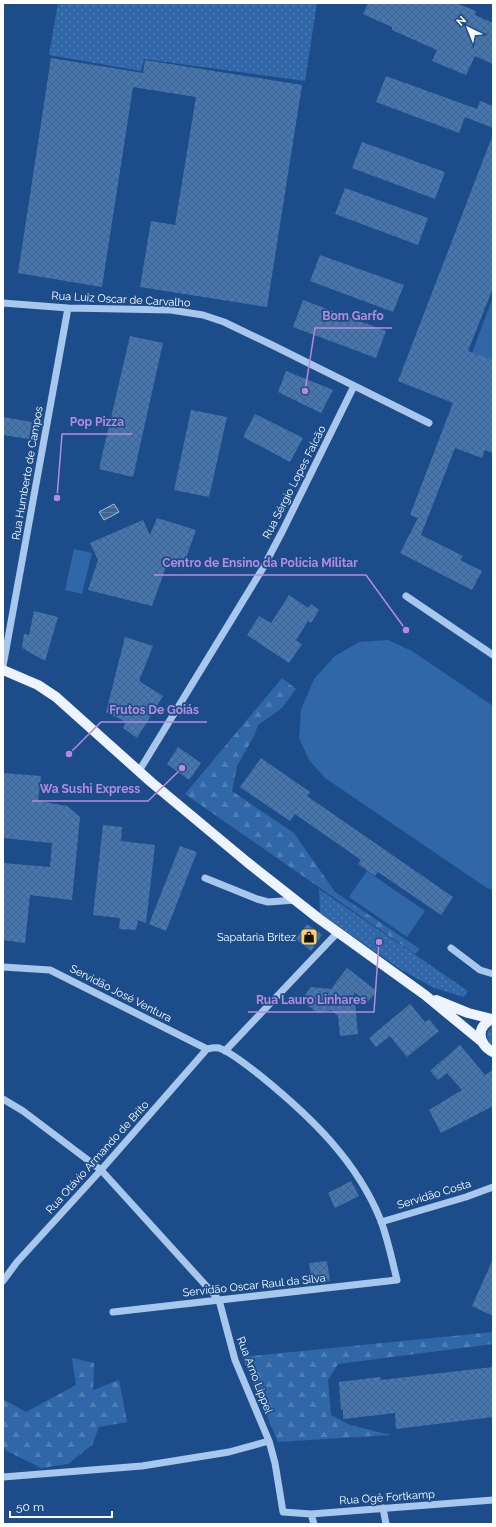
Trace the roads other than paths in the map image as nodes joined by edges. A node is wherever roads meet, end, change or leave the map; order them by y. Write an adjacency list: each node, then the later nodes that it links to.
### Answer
1 (3, 303): 2 (street, Rua Luiz Oscar de Carvalho)
2 (68, 308): 3 (street, Rua Luiz Oscar de Carvalho); 7 (street, Rua Humberto de Campos)
3 (354, 386): 4 (street, Rua Luiz Oscar de Carvalho); 9 (street, Rua Sérgio Lopes Falcão)
4 (429, 423)
5 (406, 596): 6 (street)
6 (493, 655)
7 (3, 666)
8 (3, 670): 9 (main road)
9 (139, 771): 11 (main road)
10 (205, 878): 11 (street)
11 (296, 900): 12 (main road)
12 (338, 932): 16 (main road); 20 (street)
13 (451, 948): 15 (street)
14 (3, 967): 19 (street, Servidão José Ventura)
15 (493, 974)
16 (425, 995): 17 (main road); 18 (main road)
17 (492, 1019): 18 (main road)
18 (481, 1041): 21 (main road)
19 (207, 1049): 20 (street, Servidão José Ventura); 23 (street, Rua Otávio Armando de Brito)
20 (225, 1051): 25 (street, Servidão José Ventura)
21 (493, 1052)
22 (3, 1099): 23 (street, Rua Arno Lippel)
23 (101, 1170): 27 (street, Rua Otávio Armando de Brito); 28 (street, Rua Arno Lippel)
24 (493, 1187): 25 (street, Servidão Costa)
25 (381, 1222): 26 (street, Servidão José Ventura)
26 (397, 1280): 28 (street, Servidão Oscar Raul da Silva)
27 (3, 1281)
28 (219, 1300): 29 (street, Servidão Oscar Raul da Silva); 30 (street, Rua Arno Lippel)
29 (113, 1312)
30 (269, 1441): 31 (street); 34 (street, Rua Arno Lippel)
31 (3, 1477)
32 (493, 1500): 33 (street, Rua Ogê Fortkamp)
33 (383, 1508): 35 (street, Rua Ogê Fortkamp); 37 (street)
34 (283, 1512): 35 (street, Rua Ogê Fortkamp)
35 (311, 1514): 36 (street)
36 (314, 1524)
37 (386, 1524)

